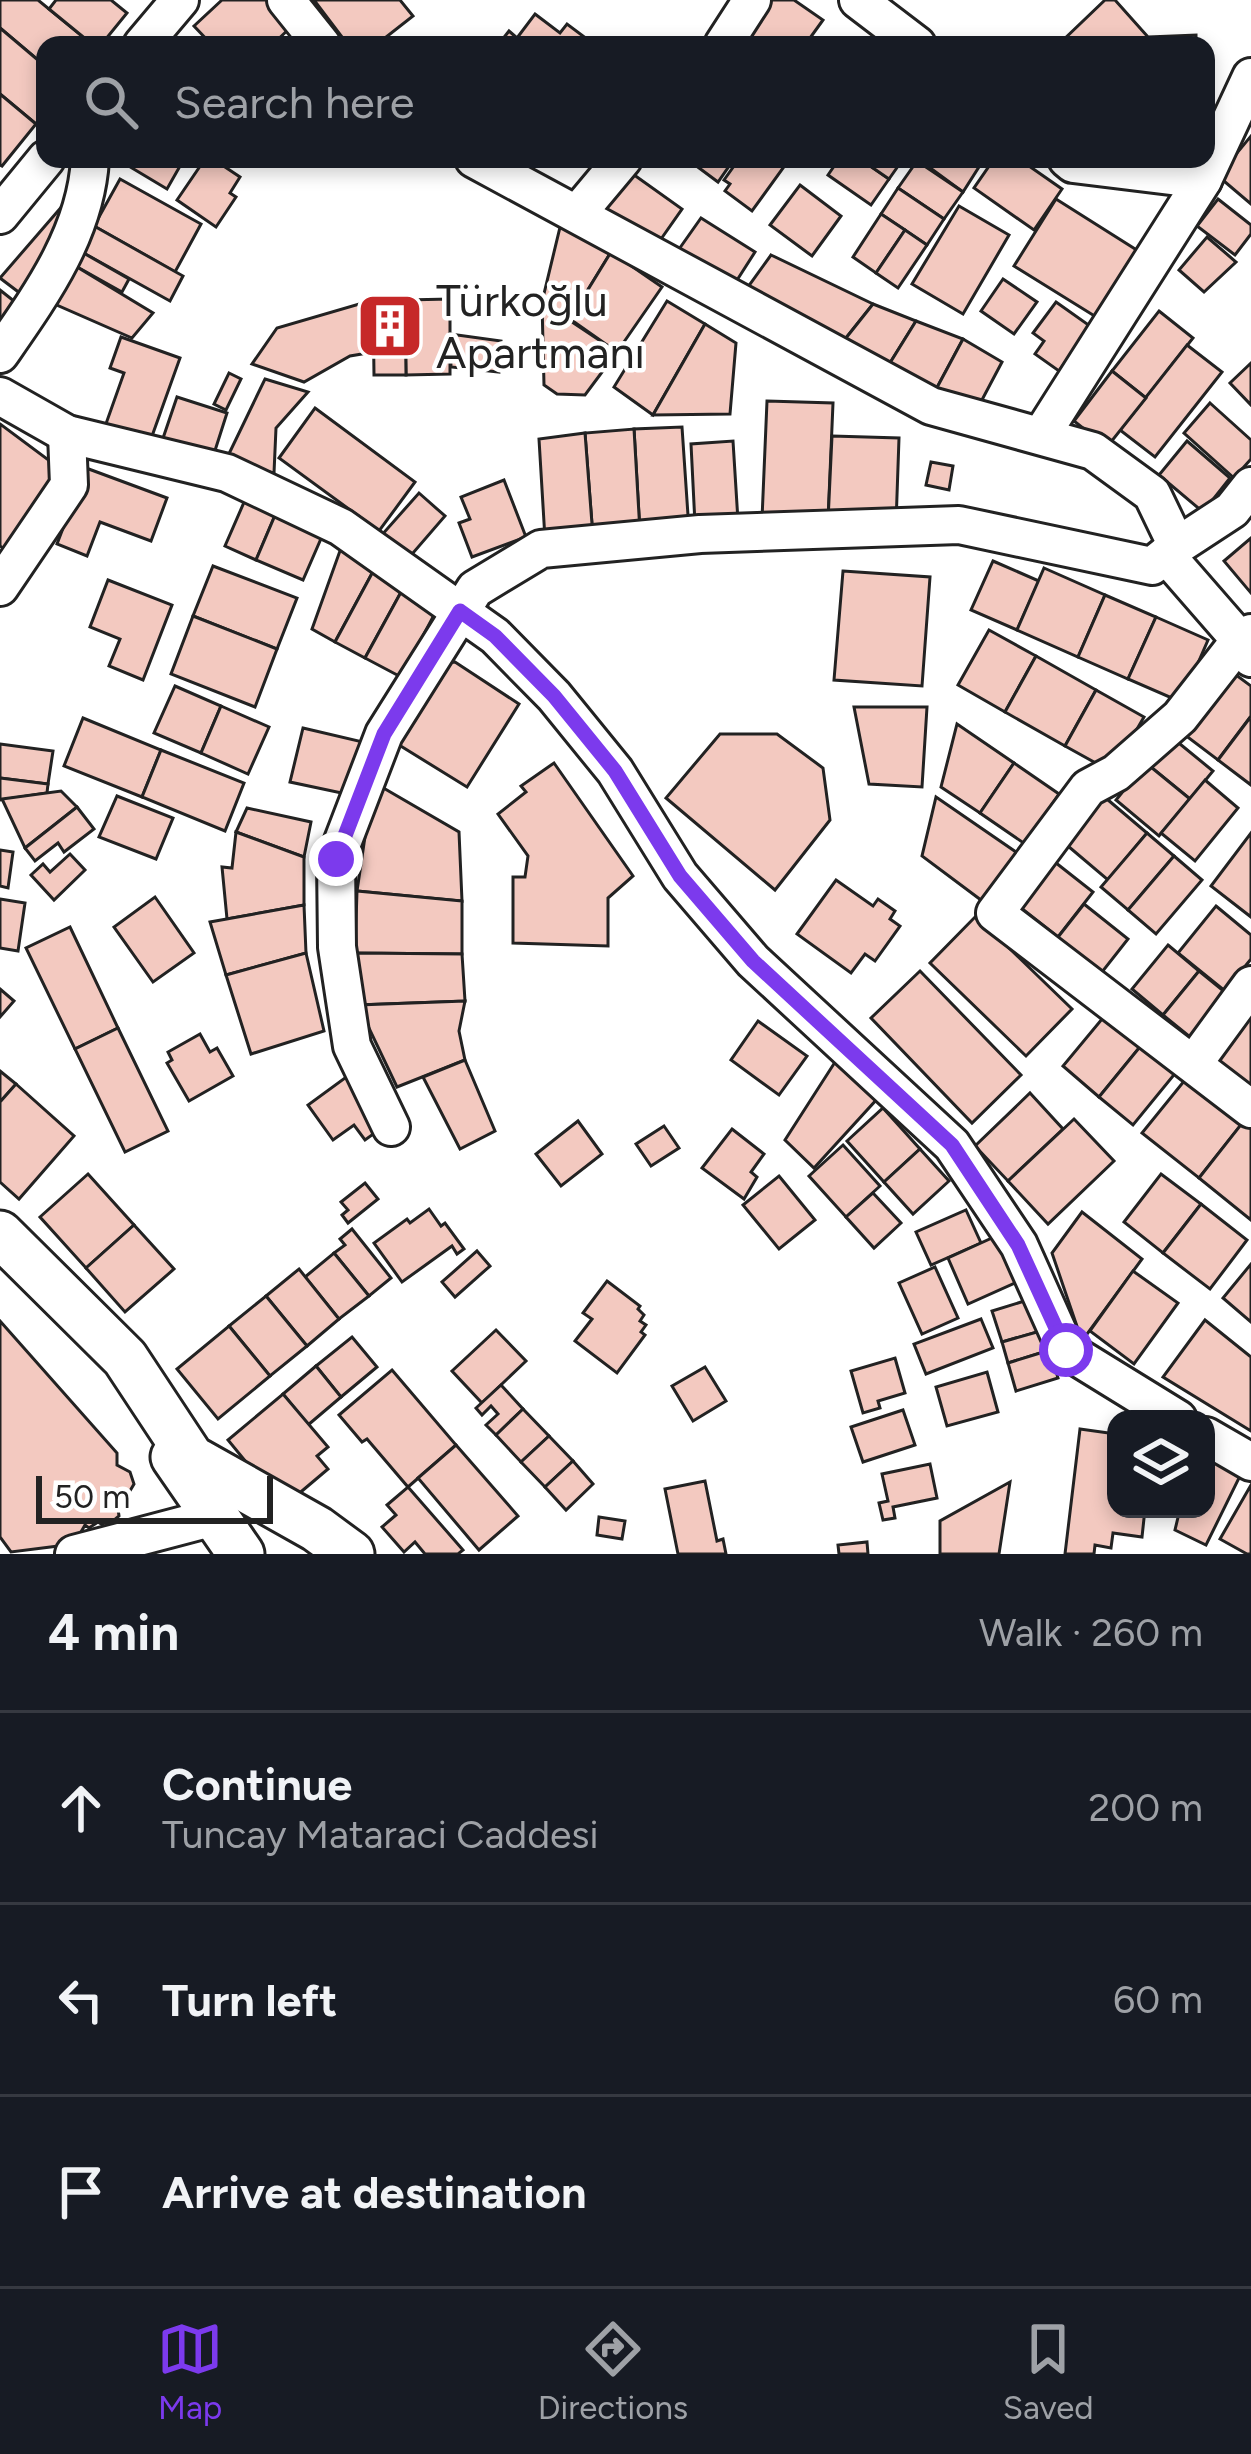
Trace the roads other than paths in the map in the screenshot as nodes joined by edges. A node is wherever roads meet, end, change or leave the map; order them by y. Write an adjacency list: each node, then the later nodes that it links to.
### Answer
1 (180, 0): 5 (street)
2 (286, 0): 6 (street)
3 (752, 0): 7 (street)
4 (858, 0): 8 (street)
5 (150, 36)
6 (315, 36)
7 (729, 36)
8 (905, 36)
9 (1251, 77): 10 (street)
10 (1215, 154)
11 (39, 168): 19 (street)
12 (89, 168): 20 (street)
13 (491, 168): 18 (street)
14 (615, 168): 18 (street)
15 (1106, 168): 17 (street)
16 (1209, 168): 17 (street)
17 (1203, 180): 23 (street)
18 (577, 214): 23 (street)
19 (0, 215)
20 (0, 354)
21 (0, 396): 22 (street)
22 (67, 434): 26 (street); 27 (street)
23 (1042, 434): 25 (street)
24 (1251, 486): 25 (street)
25 (1172, 551): 27 (street); 28 (street)
26 (0, 587)
27 (460, 611): 32 (street); 35 (street)
28 (1247, 644): 30 (street)
29 (1251, 985): 30 (street)
30 (1194, 1063): 31 (street)
31 (1251, 1108)
32 (391, 1127)
33 (0, 1234): 40 (main road)
34 (0, 1270): 38 (main road)
35 (1163, 1410)
36 (1215, 1441): 37 (street)
37 (1251, 1462)
38 (229, 1535): 39 (street)
39 (74, 1554)
40 (351, 1554)

